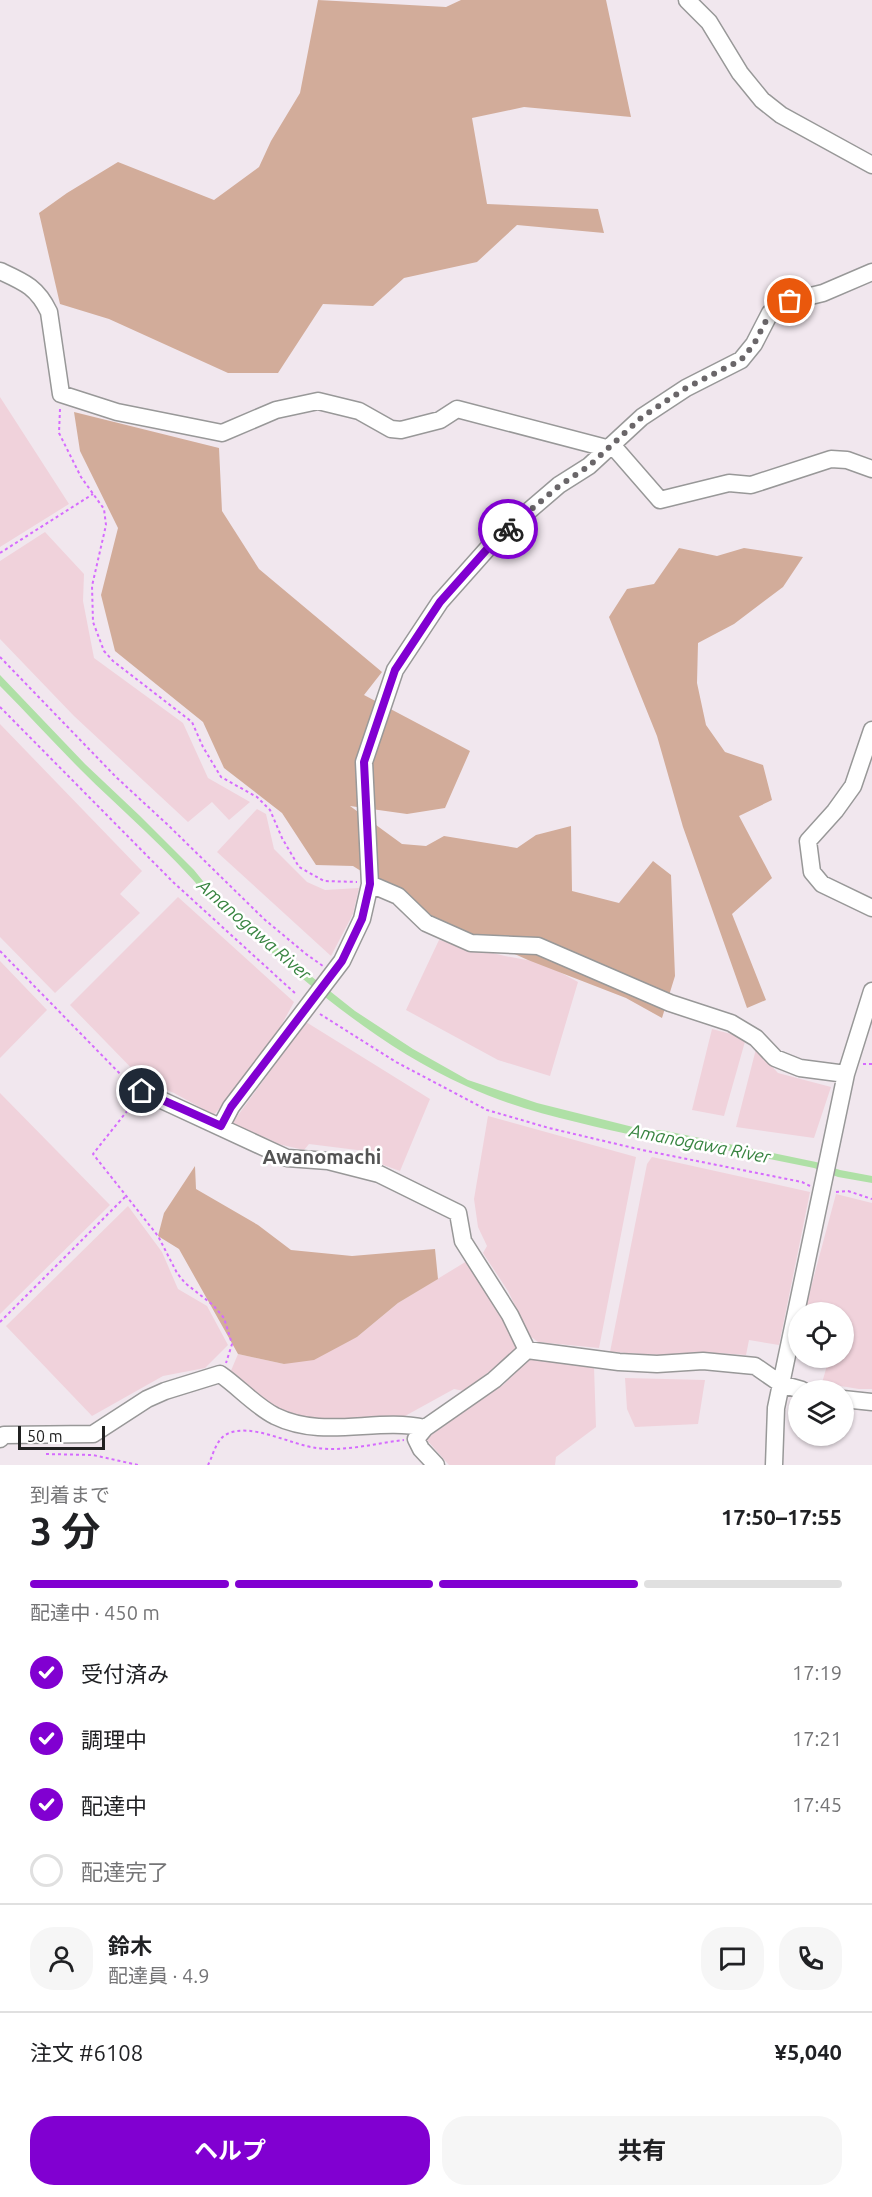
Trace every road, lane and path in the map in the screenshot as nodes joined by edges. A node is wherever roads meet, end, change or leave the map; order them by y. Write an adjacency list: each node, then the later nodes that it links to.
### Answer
1 (687, 0): 2 (street)
2 (872, 165)
3 (0, 271): 5 (street)
4 (872, 272): 6 (street)
5 (61, 394): 6 (street); 8 (path)
6 (611, 448): 7 (street); 13 (street)
7 (872, 469)
8 (93, 494): 9 (path); 13 (path)
9 (0, 553)
10 (0, 657): 16 (path)
11 (0, 707): 18 (path)
12 (872, 730): 14 (street)
13 (370, 884): 16 (street); 19 (street)
14 (872, 908)
15 (0, 951): 20 (path)
16 (333, 974): 18 (street)
17 (872, 991): 19 (street)
18 (310, 1002): 21 (street); 22 (path)
19 (846, 1074): 22 (street)
20 (142, 1091): 21 (street); 23 (path)
21 (221, 1126): 26 (street)
22 (823, 1189): 24 (path); 28 (street)
23 (127, 1195): 25 (path); 27 (path)
24 (872, 1199)
25 (0, 1322)
26 (527, 1350): 28 (street); 32 (street)
27 (220, 1374): 32 (street); 33 (street)
28 (780, 1384): 29 (street); 38 (street)
29 (788, 1386)
30 (854, 1400): 31 (street)
31 (872, 1402)
32 (420, 1434): 36 (path); 37 (street)
33 (0, 1439)
34 (46, 1454): 35 (path)
35 (138, 1465)
36 (208, 1465)
37 (436, 1465)
38 (774, 1465)

